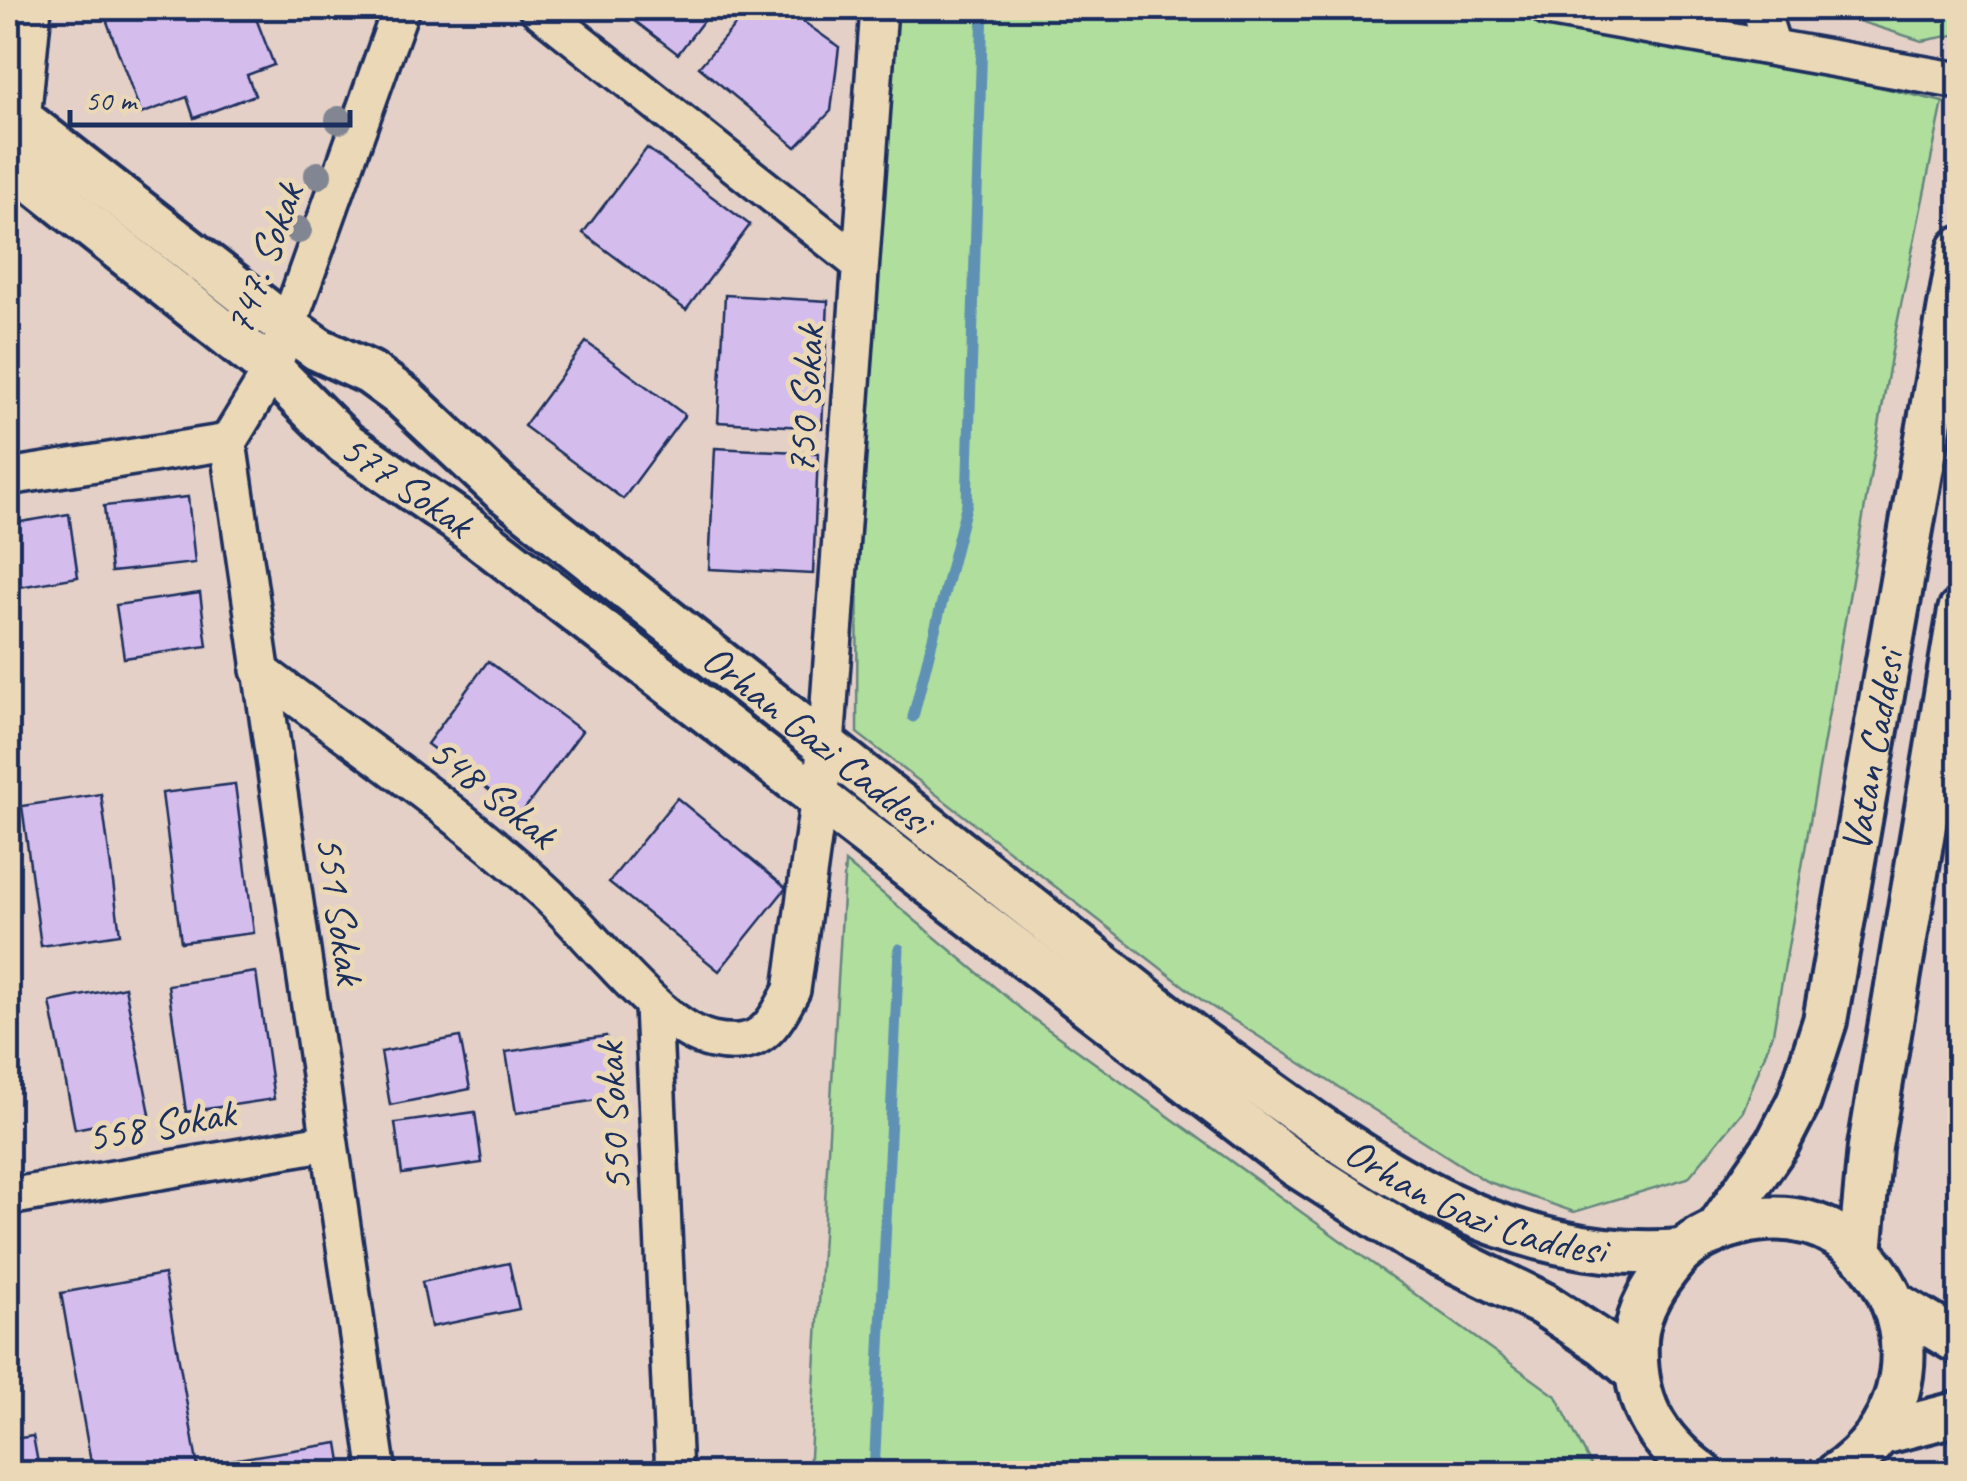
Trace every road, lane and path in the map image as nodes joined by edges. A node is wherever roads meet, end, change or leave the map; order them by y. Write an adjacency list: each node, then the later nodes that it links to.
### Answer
1 (32, 8): 9 (street)
2 (401, 8): 13 (street, 747. Sokak)
3 (537, 8): 12 (street)
4 (880, 8): 12 (street, 750 Sokak)
5 (1548, 8): 7 (street)
6 (1760, 8): 7 (street)
7 (1772, 46): 8 (street)
8 (1960, 80)
9 (15, 115): 13 (street, Orhan Gazi Caddesi)
10 (8, 161): 14 (street, 577 Sokak)
11 (1960, 249): 25 (street, Vatan Caddesi)
12 (859, 264): 19 (street, 750 Sokak)
13 (288, 328): 14 (street, 747. Sokak); 19 (street, Orhan Gazi Caddesi)
14 (272, 370): 15 (street); 21 (street, 577 Sokak)
15 (228, 442): 16 (street); 18 (street, 551 Sokak)
16 (8, 476)
17 (1960, 611): 20 (street, Vatan Caddesi)
18 (259, 670): 22 (street, 548 Sokak); 23 (street, 551 Sokak)
19 (826, 746): 21 (street, 750 Sokak); 26 (street, Orhan Gazi Caddesi)
20 (1945, 781): 27 (street, Vatan Caddesi)
21 (818, 798): 22 (street, 550 Sokak); 30 (street, Orhan Gazi Caddesi)
22 (653, 1006): 35 (street, 550 Sokak)
23 (329, 1142): 24 (street, 558 Sokak); 34 (street, 551 Sokak)
24 (8, 1196)
25 (1718, 1229): 26 (street, Vatan Caddesi); 27 (street, Vatan Caddesi)
26 (1682, 1251): 30 (street, Vatan Caddesi)
27 (1860, 1253): 28 (street, Vatan Caddesi)
28 (1897, 1305): 29 (street); 32 (street, Vatan Caddesi)
29 (1960, 1343)
30 (1635, 1371): 33 (street, Vatan Caddesi)
31 (1960, 1413): 32 (street)
32 (1882, 1433): 36 (street, Vatan Caddesi)
33 (1685, 1467)
34 (378, 1474)
35 (674, 1474)
36 (1837, 1474)

